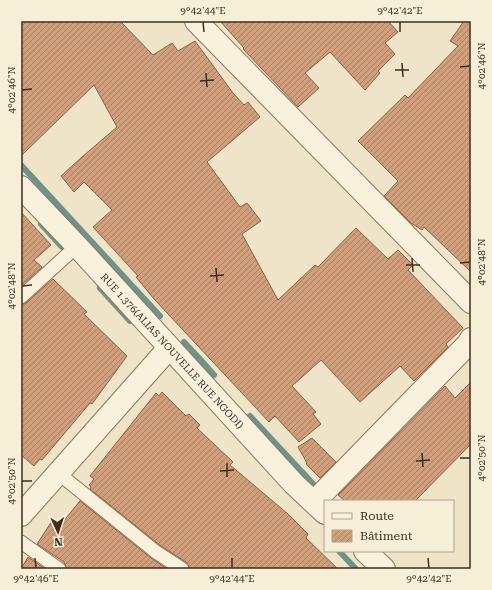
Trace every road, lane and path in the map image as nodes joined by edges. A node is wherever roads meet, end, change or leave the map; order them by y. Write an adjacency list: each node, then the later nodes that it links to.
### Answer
1 (196, 21): 5 (street)
2 (21, 187): 3 (street, RUE 1.376(ALIAS NOUVELLE RUE NGODI))
3 (77, 246): 4 (lane); 7 (street, RUE 1.376(ALIAS NOUVELLE RUE NGODI))
4 (21, 297)
5 (471, 302)
6 (471, 339): 9 (street)
7 (169, 348): 8 (street); 10 (street, RUE 1.376(ALIAS NOUVELLE RUE NGODI))
8 (58, 473): 11 (street); 15 (lane)
9 (326, 500)
10 (319, 508)
11 (21, 515)
12 (21, 542): 14 (lane)
13 (366, 552): 16 (street)
14 (59, 569)
15 (182, 569)
16 (384, 569)

